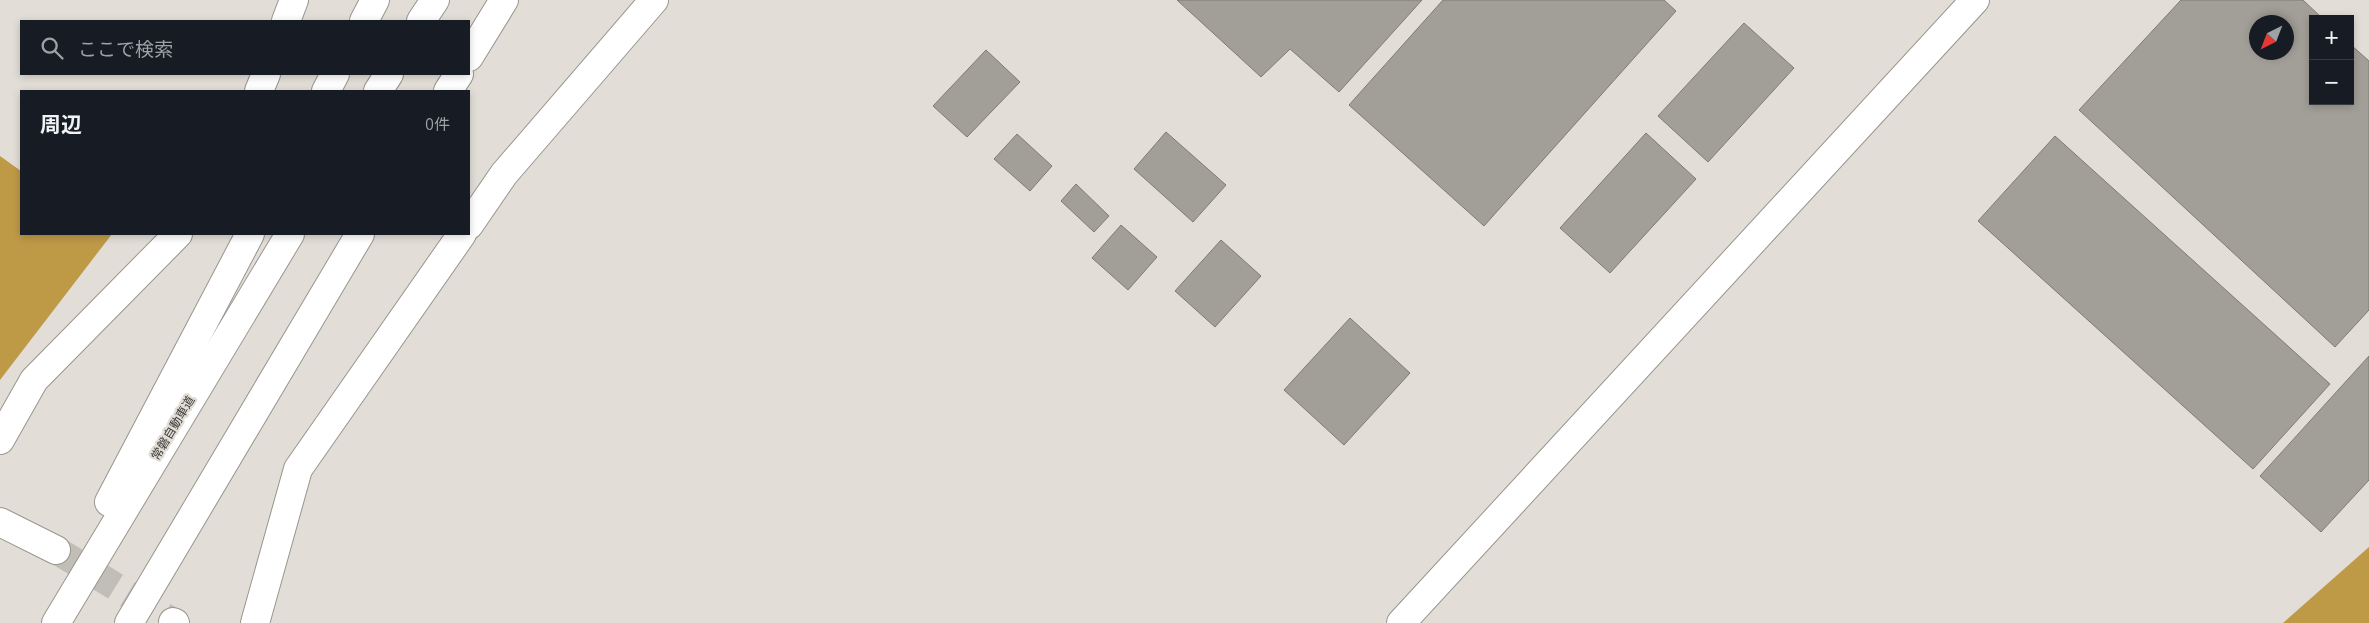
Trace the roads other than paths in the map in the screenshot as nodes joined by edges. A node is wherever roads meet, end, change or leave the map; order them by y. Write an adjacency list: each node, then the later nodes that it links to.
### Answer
1 (294, 0): 7 (main road)
2 (375, 0): 8 (main road)
3 (435, 0): 9 (main road)
4 (504, 0): 10 (main road)
5 (654, 0): 19 (main road)
6 (1976, 0): 32 (main road)
7 (286, 20)
8 (365, 20)
9 (423, 20)
10 (470, 55)
11 (266, 75): 15 (main road)
12 (335, 75): 16 (main road)
13 (388, 75): 17 (main road)
14 (458, 75): 18 (main road)
15 (259, 90)
16 (327, 90)
17 (379, 90)
18 (449, 90)
19 (470, 224)
20 (177, 235): 25 (main road)
21 (249, 235): 28 (main road)
22 (289, 235): 29 (main road, 常磐自動車道)
23 (359, 235): 30 (main road)
24 (461, 235): 31 (main road)
25 (0, 440)
26 (0, 522): 27 (main road)
27 (56, 550)
28 (45, 623)
29 (56, 623)
30 (128, 623)
31 (255, 623)
32 (1401, 623)

